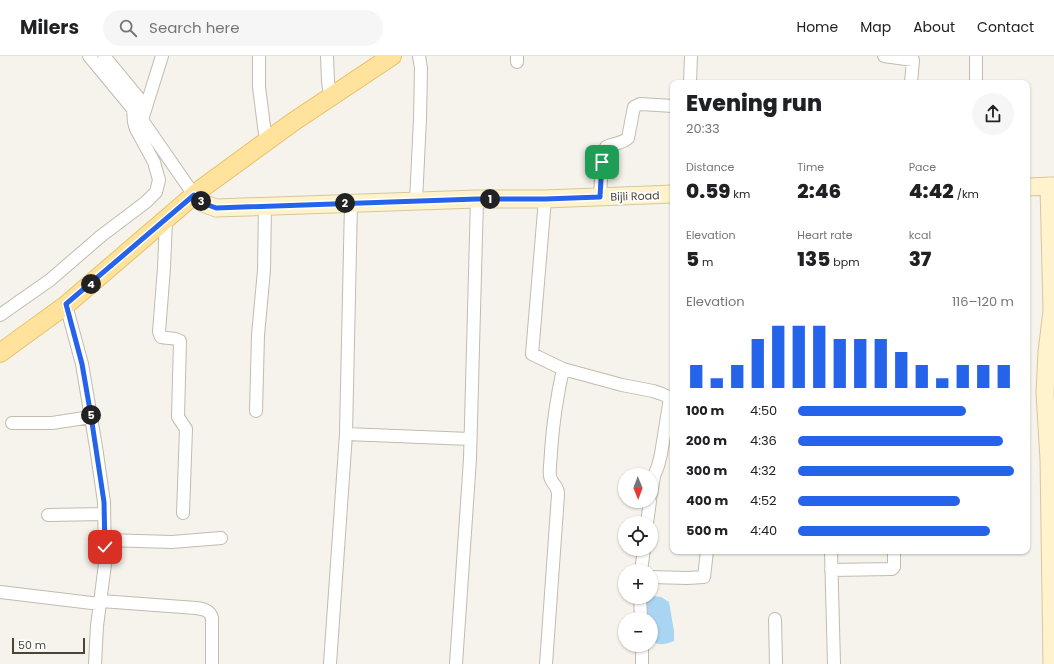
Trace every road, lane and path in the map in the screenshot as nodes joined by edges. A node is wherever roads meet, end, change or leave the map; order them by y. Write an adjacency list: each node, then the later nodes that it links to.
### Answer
1 (104, 56): 16 (street)
2 (162, 56): 16 (street)
3 (259, 56): 20 (street)
4 (327, 56): 15 (street)
5 (392, 56): 15 (main road)
6 (419, 56): 28 (street)
7 (691, 56): 12 (street)
8 (884, 56): 11 (street)
9 (976, 56): 14 (street)
10 (90, 57): 18 (street)
11 (913, 58): 13 (street)
12 (690, 80)
13 (911, 80)
14 (976, 80)
15 (330, 96): 20 (main road)
16 (146, 106): 19 (street)
17 (670, 106): 25 (street)
18 (133, 108): 19 (street); 33 (street)
19 (142, 120): 24 (street)
20 (266, 142): 24 (main road)
21 (1052, 186): 22 (street); 66 (street)
22 (1030, 187)
23 (670, 194): 25 (street, Bijli Road)
24 (194, 195): 30 (street, Bijli Road); 31 (main road)
25 (600, 197): 27 (street, Bijli Road)
26 (477, 199): 27 (street, Bijli Road); 28 (street, Bijli Road); 42 (street)
27 (545, 199): 35 (street)
28 (416, 201): 29 (street, Bijli Road)
29 (351, 203): 30 (street, Bijli Road); 41 (street)
30 (265, 205): 38 (street)
31 (166, 219): 32 (main road); 44 (street)
32 (66, 304): 34 (main road); 39 (street)
33 (0, 315)
34 (0, 353)
35 (563, 369): 36 (street); 62 (street)
36 (670, 398)
37 (670, 409): 43 (street)
38 (256, 411)
39 (91, 416): 40 (street); 45 (street)
40 (12, 423)
41 (346, 434): 42 (street); 60 (street)
42 (470, 439): 61 (street)
43 (657, 468)
44 (183, 513)
45 (104, 514): 46 (street); 48 (street)
46 (48, 515)
47 (221, 538): 48 (street)
48 (105, 540): 55 (street)
49 (706, 554): 53 (street)
50 (831, 554): 52 (street)
51 (894, 554): 52 (street)
52 (831, 570): 65 (street)
53 (658, 577)
54 (0, 592): 55 (street)
55 (100, 603): 58 (street); 59 (street)
56 (775, 619): 64 (street)
57 (642, 652): 63 (street)
58 (95, 664)
59 (212, 664)
60 (330, 664)
61 (456, 664)
62 (546, 664)
63 (642, 664)
64 (776, 664)
65 (834, 664)
66 (1052, 664)

